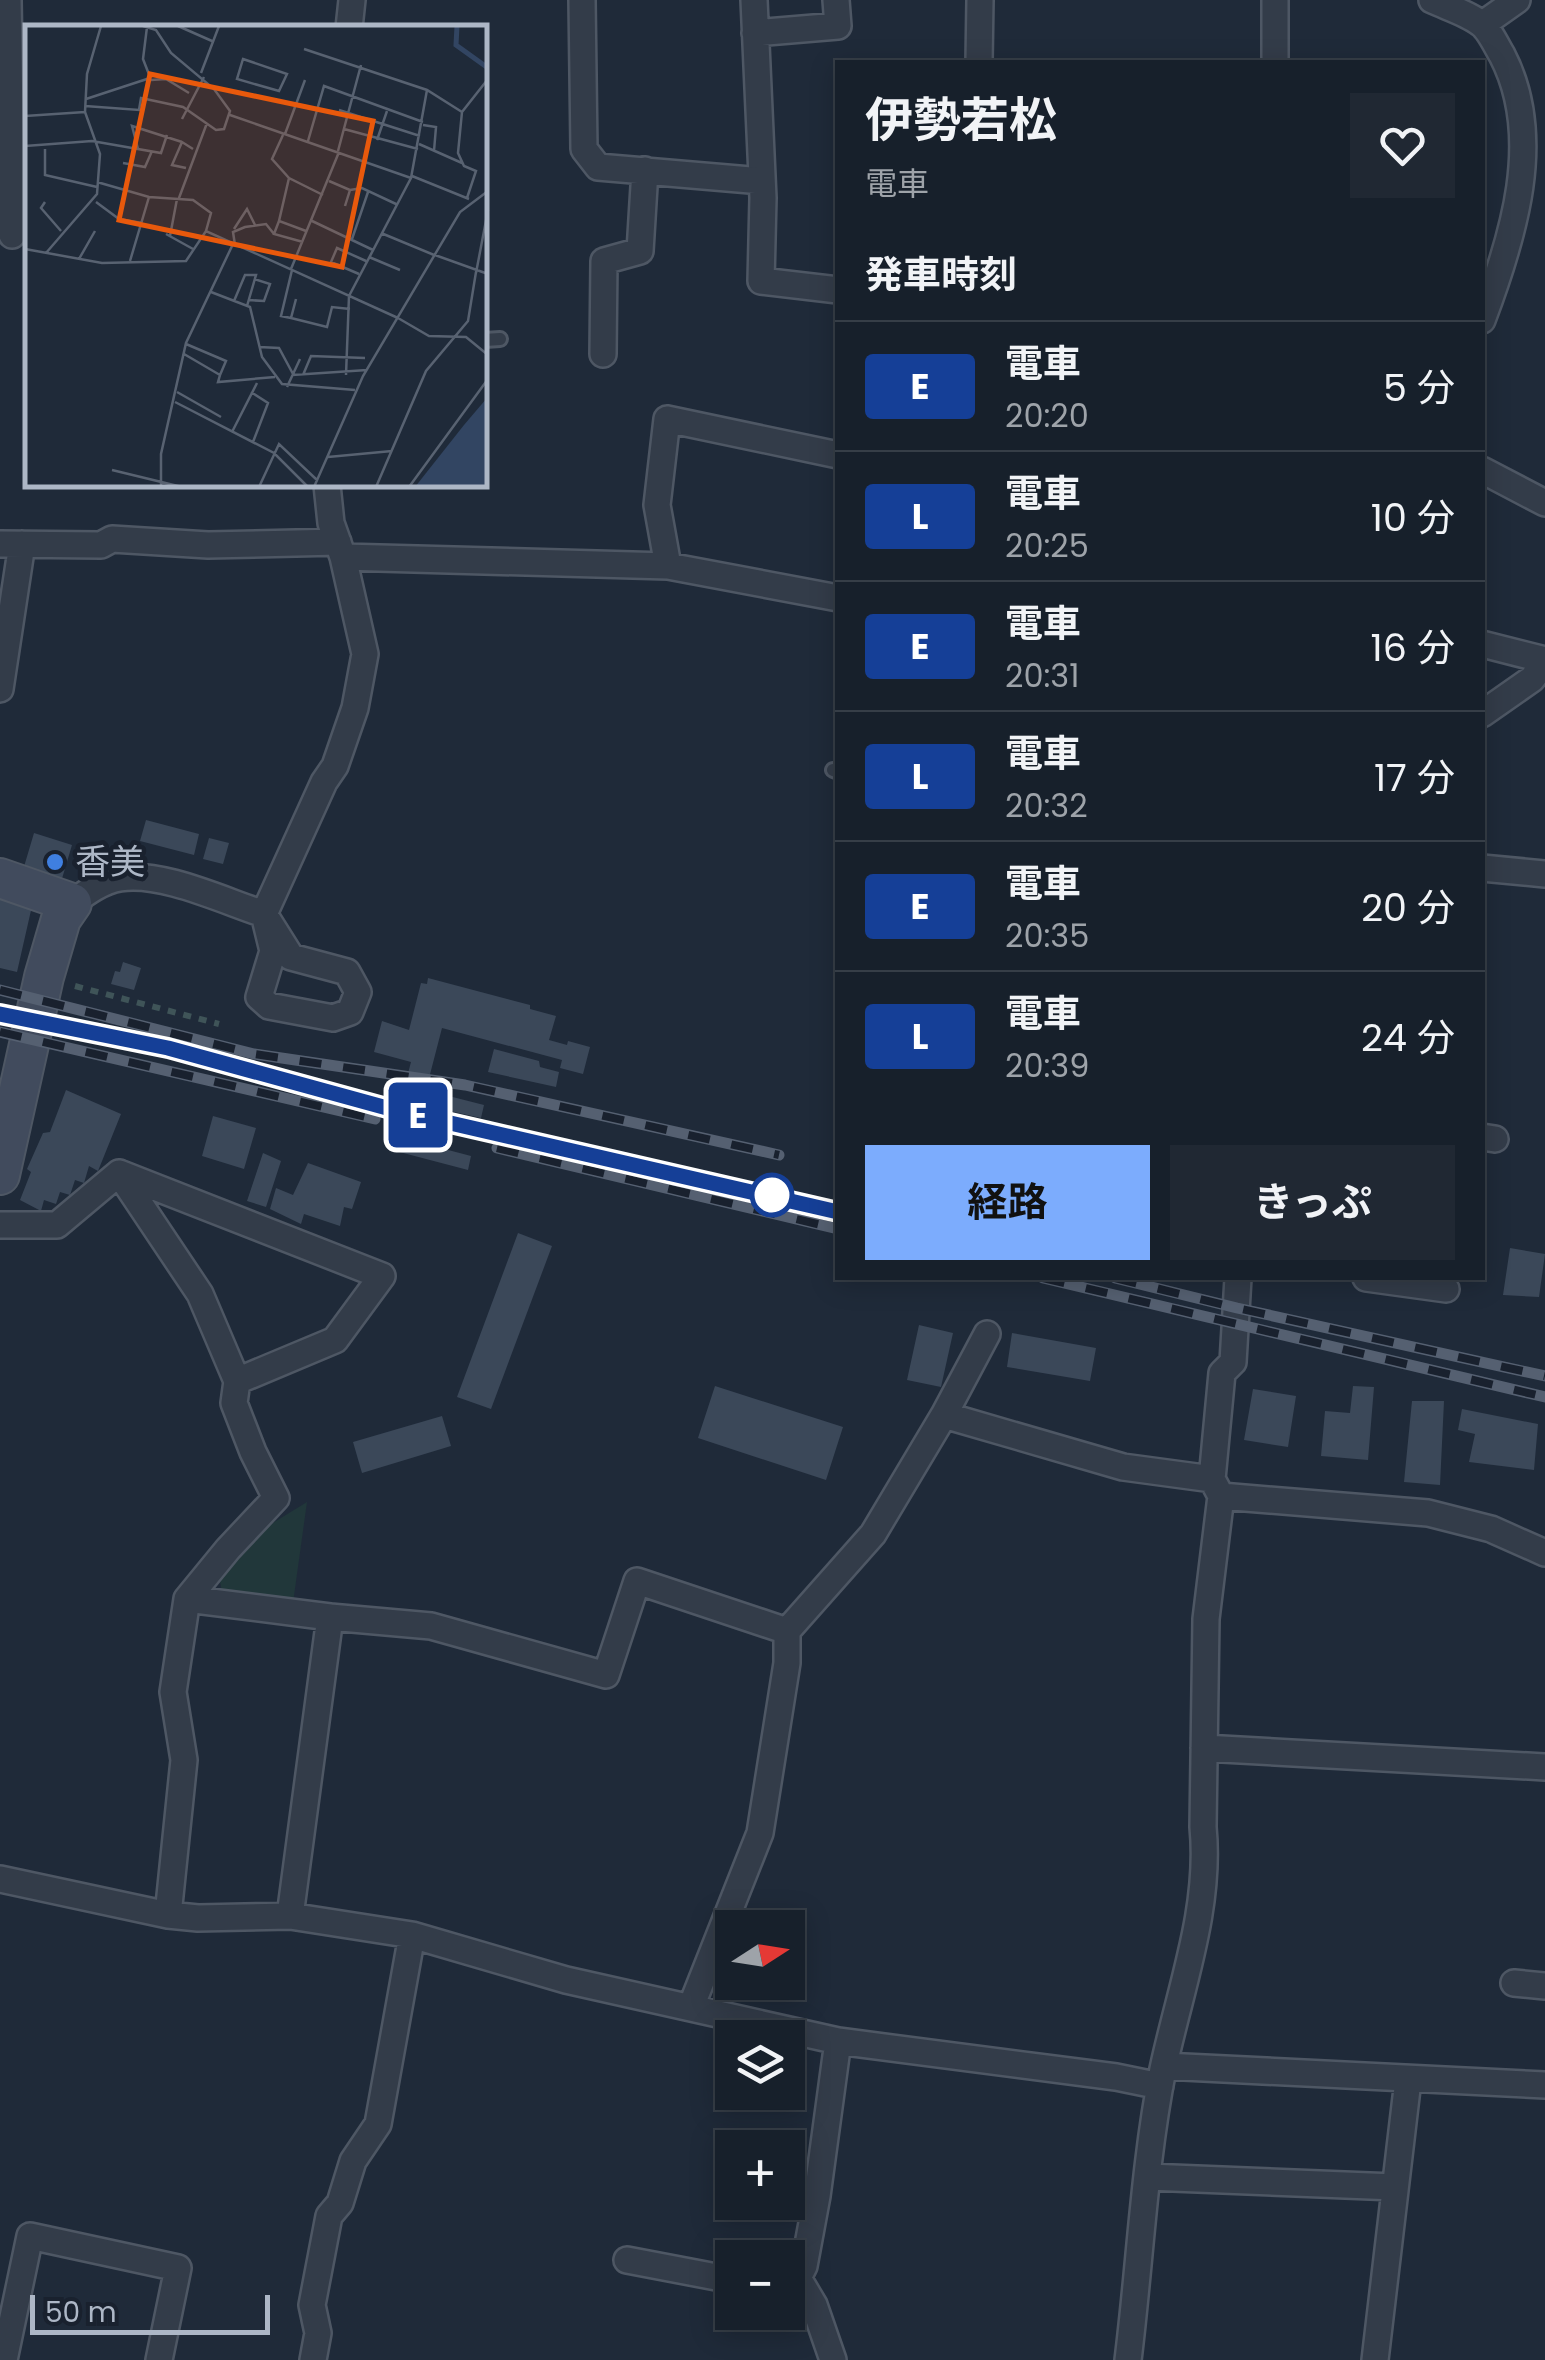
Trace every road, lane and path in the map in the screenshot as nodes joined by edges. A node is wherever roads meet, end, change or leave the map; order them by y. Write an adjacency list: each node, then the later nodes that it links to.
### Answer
1 (8, 0): 17 (street)
2 (352, 0): 11 (street)
3 (582, 0): 15 (street)
4 (754, 0): 12 (street)
5 (836, 0): 12 (street)
6 (980, 0): 13 (street)
7 (1275, 0): 14 (street)
8 (1432, 0): 10 (street)
9 (1509, 2): 10 (street)
10 (1482, 24): 19 (street)
11 (349, 25)
12 (756, 33): 16 (street)
13 (979, 60)
14 (1275, 60)
15 (645, 170): 16 (street); 20 (street)
16 (762, 181): 18 (street)
17 (13, 235)
18 (835, 290)
19 (1485, 312)
20 (603, 354)
21 (835, 454): 27 (street)
22 (1485, 472): 24 (street)
23 (327, 488): 26 (street)
24 (1545, 503)
25 (11, 544): 26 (street); 31 (street)
26 (341, 549): 27 (street); 37 (street)
27 (668, 566): 28 (street)
28 (835, 597)
29 (1485, 645): 30 (street)
30 (1545, 661): 32 (street)
31 (0, 689)
32 (1485, 712)
33 (1485, 868): 34 (street)
34 (1545, 874)
35 (0, 878): 36 (main road)
36 (72, 903): 37 (street); 38 (main road)
37 (264, 914): 37 (street)
38 (44, 977): 39 (path); 41 (main road)
39 (218, 1024)
40 (118, 1174): 42 (street); 47 (street); 47 (street)
41 (0, 1175)
42 (0, 1225)
43 (1238, 1280): 49 (street)
44 (1381, 1280): 45 (street)
45 (1446, 1289)
46 (988, 1334): 48 (street)
47 (237, 1382): 51 (street)
48 (944, 1415): 49 (street); 53 (street)
49 (1216, 1487): 50 (street); 54 (street)
50 (1545, 1554)
51 (187, 1599): 52 (street); 57 (street)
52 (330, 1617): 53 (street); 58 (street)
53 (787, 1631): 62 (street)
54 (1204, 1748): 55 (street); 64 (street)
55 (1545, 1767)
56 (0, 1880): 57 (street)
57 (168, 1915): 58 (street)
58 (290, 1916): 59 (street)
59 (412, 1935): 62 (street); 75 (street)
60 (1514, 1983): 61 (street)
61 (1545, 1986)
62 (691, 2007): 63 (street)
63 (838, 2041): 64 (street); 69 (street)
64 (1162, 2076): 65 (street); 67 (street)
65 (1408, 2080): 66 (street); 68 (street)
66 (1545, 2085)
67 (1148, 2176): 68 (street); 77 (street)
68 (1395, 2187): 78 (street)
69 (805, 2240)
70 (627, 2260): 71 (street)
71 (715, 2277)
72 (805, 2294): 76 (street)
73 (4, 2360): 74 (street)
74 (160, 2360)
75 (313, 2360)
76 (833, 2360)
77 (1128, 2360)
78 (1375, 2360)

